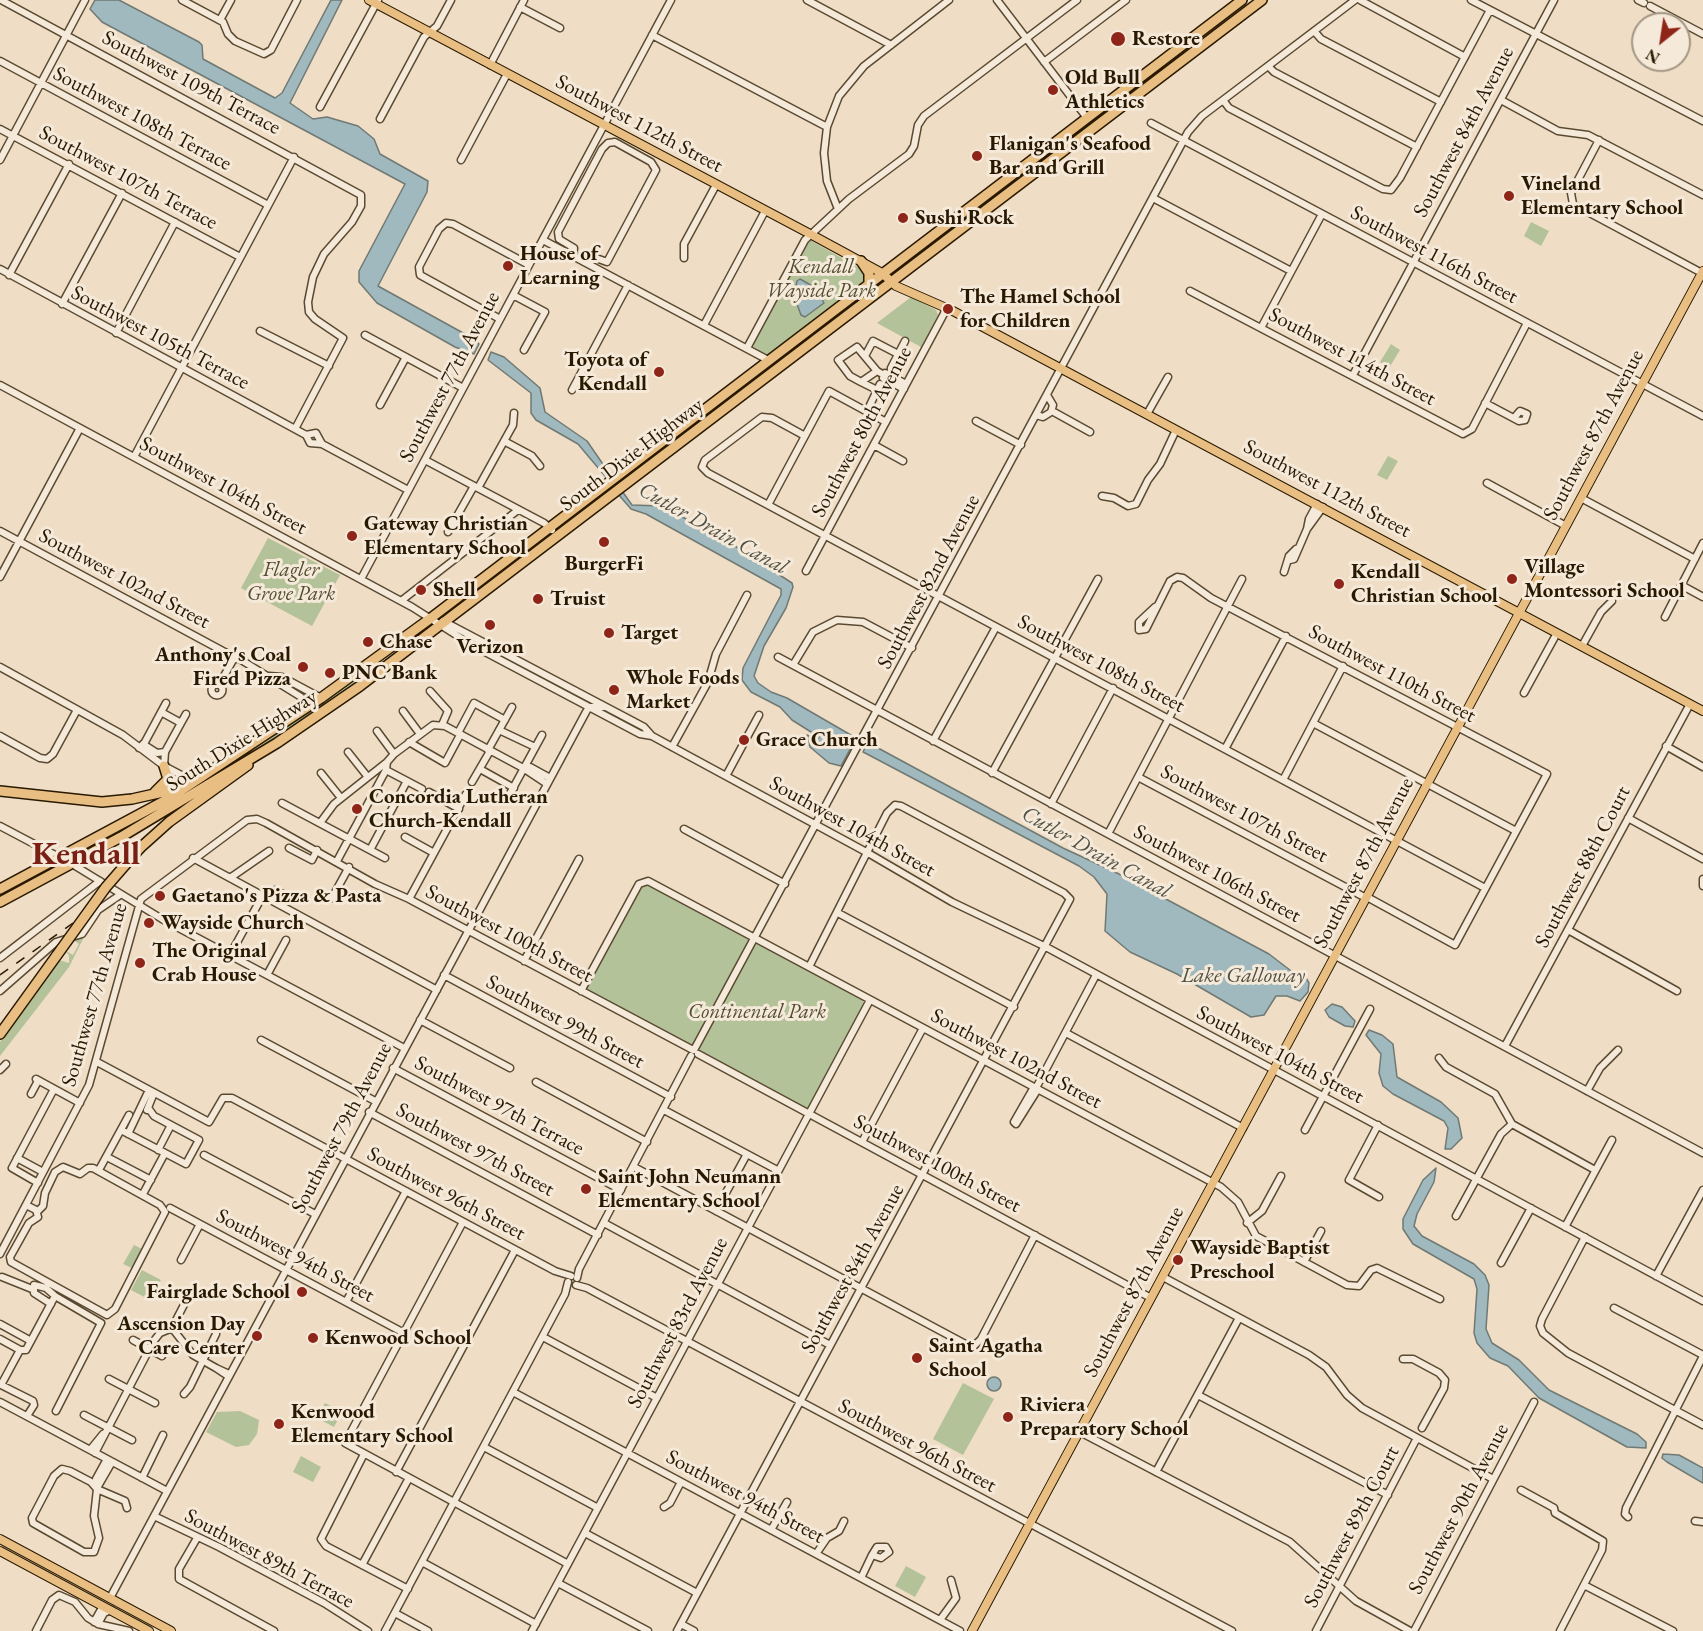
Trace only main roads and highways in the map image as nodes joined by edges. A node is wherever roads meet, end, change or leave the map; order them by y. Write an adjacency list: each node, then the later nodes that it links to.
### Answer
1 (1242, 0): 4 (highway, South Dixie Highway)
2 (1262, 0): 5 (highway, South Dixie Highway)
3 (374, 1): 8 (main road, Southwest 112th Street)
4 (1172, 53): 5 (highway); 6 (highway, South Dixie Highway)
5 (1179, 63): 7 (highway, South Dixie Highway)
6 (1087, 118): 7 (highway); 10 (highway, South Dixie Highway)
7 (1077, 140): 11 (highway, South Dixie Highway)
8 (861, 261): 10 (main road, Southwest 112th Street); 12 (highway)
9 (1703, 272): 15 (main road, Southwest 87th Avenue)
10 (882, 273): 11 (main road, Southwest 112th Street); 12 (highway, South Dixie Highway)
11 (892, 280): 14 (highway, South Dixie Highway); 15 (main road, Southwest 112th Street)
12 (869, 283): 13 (highway, South Dixie Highway)
13 (768, 360): 14 (highway); 19 (highway, South Dixie Highway)
14 (779, 366): 17 (highway, South Dixie Highway)
15 (1520, 612): 16 (main road, Southwest 112th Street); 33 (main road, Southwest 87th Avenue)
16 (1703, 711)
17 (278, 743): 23 (highway, South Dixie Highway); 24 (highway, bridge)
18 (160, 764): 21 (highway)
19 (187, 786): 21 (highway); 22 (highway, South Dixie Highway)
20 (0, 791): 21 (highway)
21 (153, 794)
22 (0, 889)
23 (0, 902)
24 (0, 1034)
25 (0, 1539): 27 (main road)
26 (0, 1551): 28 (main road)
27 (110, 1598): 28 (main road); 29 (main road)
28 (93, 1601): 30 (main road)
29 (121, 1604): 30 (main road); 32 (main road)
30 (103, 1606): 31 (main road)
31 (149, 1631)
32 (171, 1631)
33 (972, 1631)

